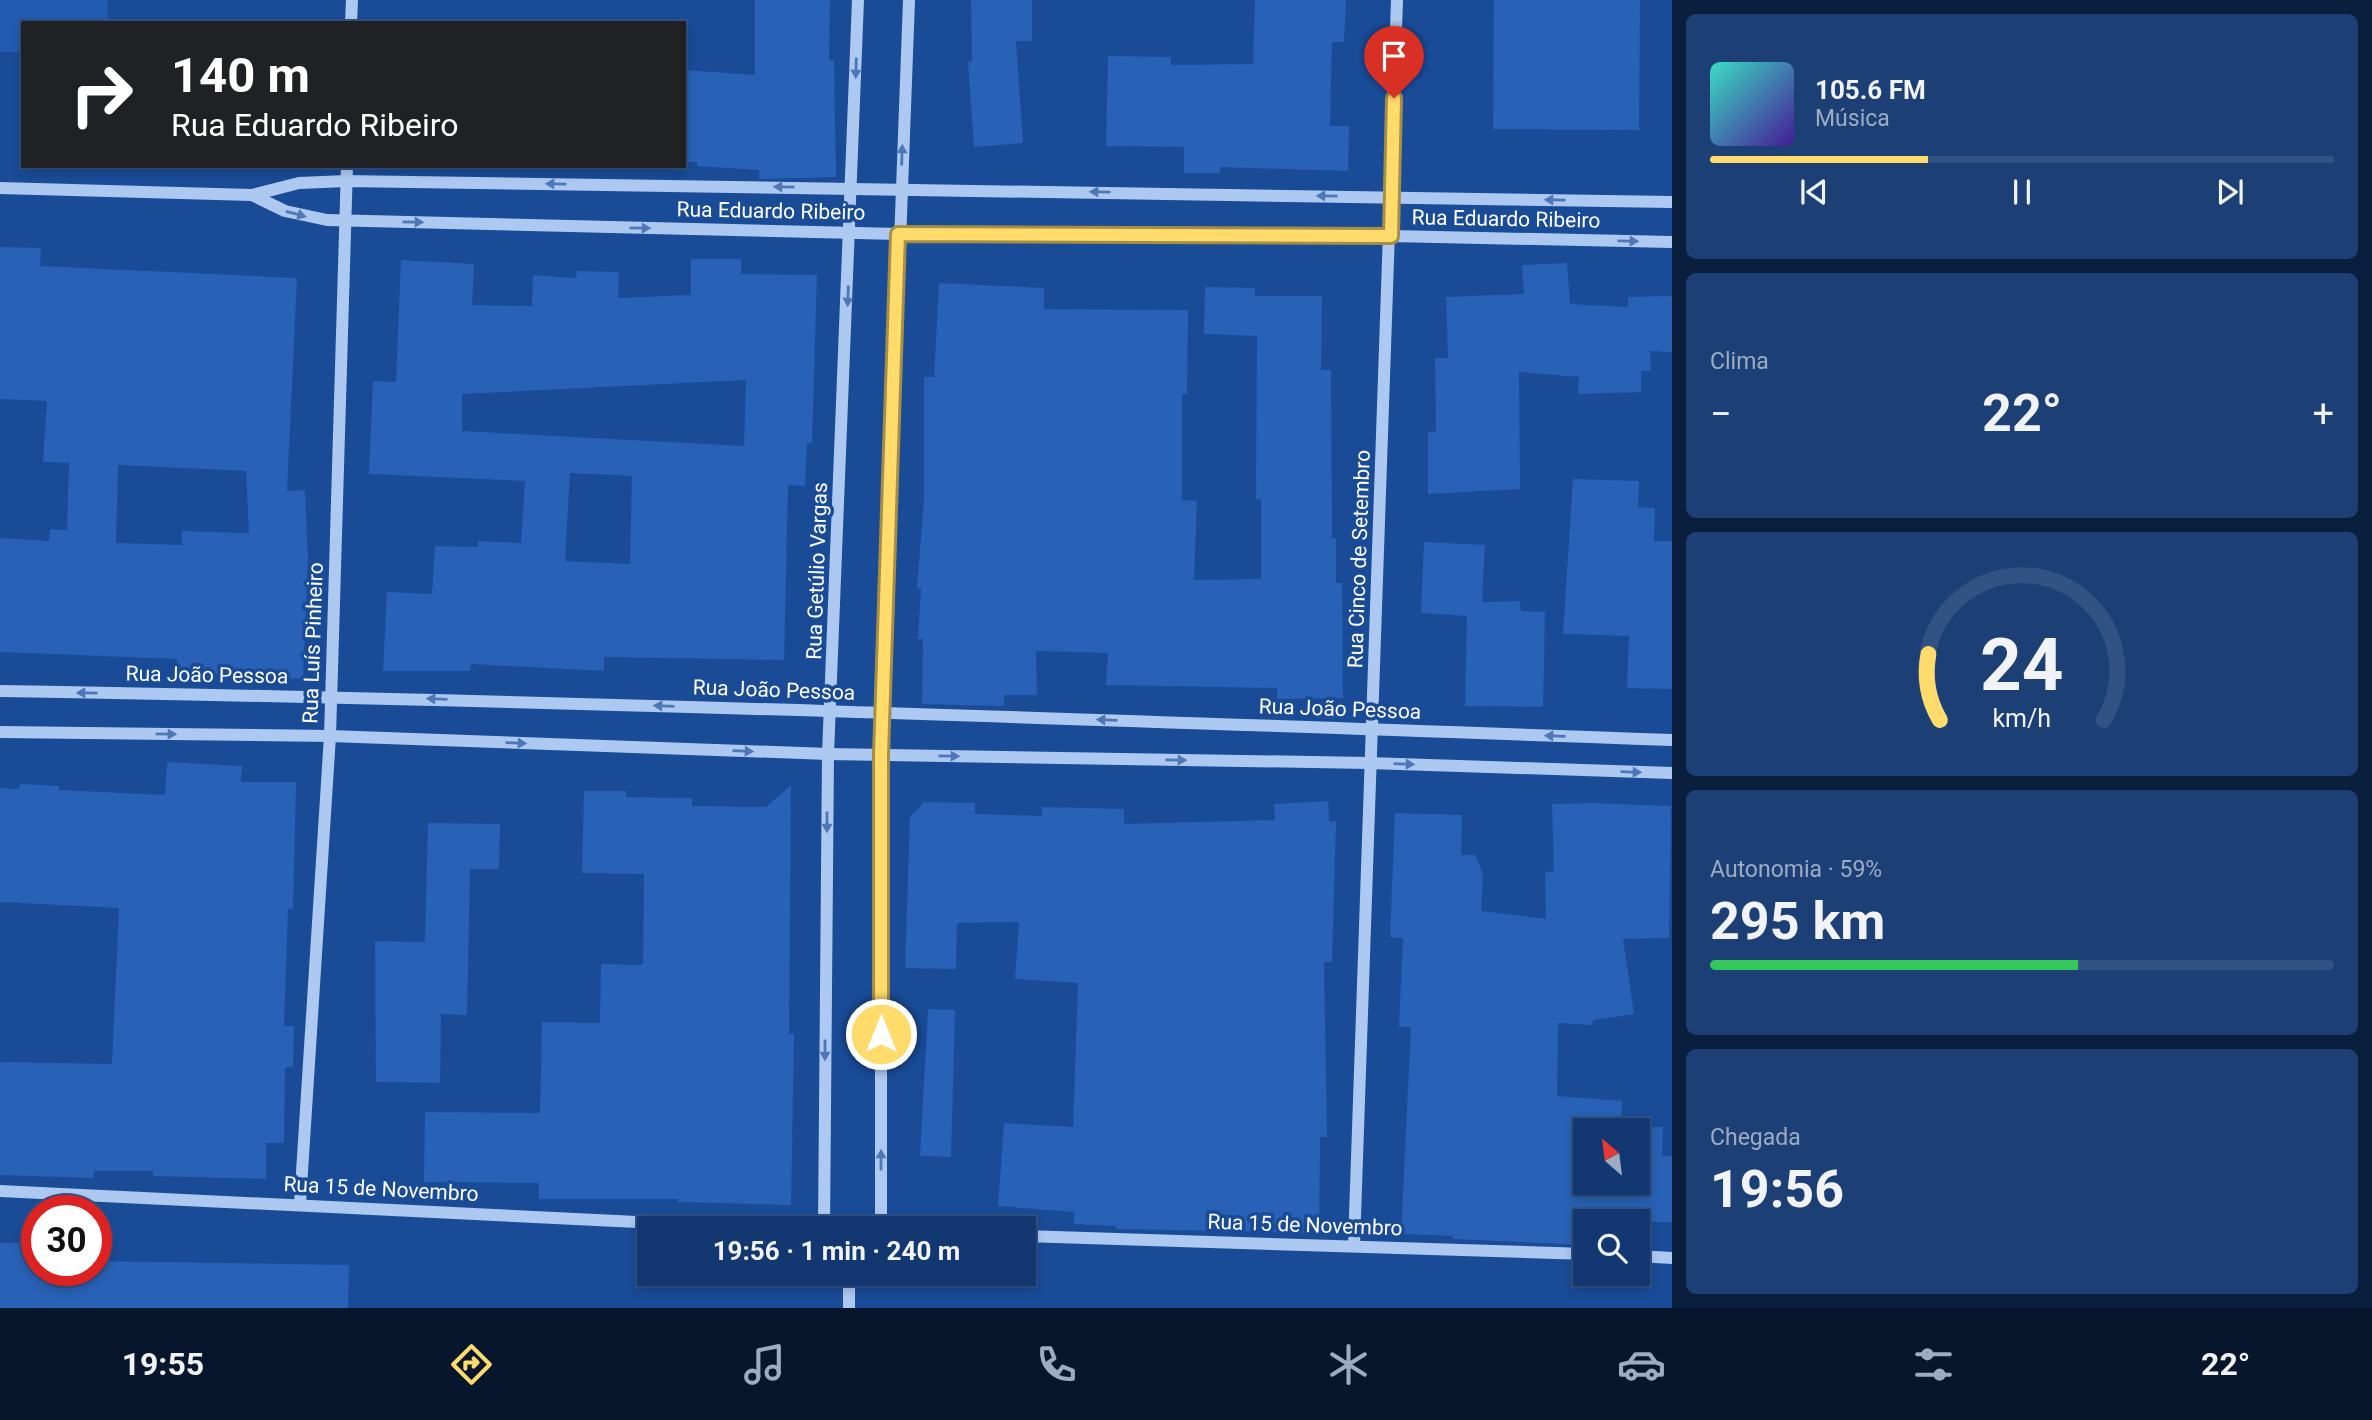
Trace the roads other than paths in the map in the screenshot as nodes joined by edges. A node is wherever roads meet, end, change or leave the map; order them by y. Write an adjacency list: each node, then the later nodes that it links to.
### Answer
1 (352, 0): 5 (street)
2 (858, 0): 9 (street, Rua Getúlio Vargas, one-way to 9)
3 (909, 0): 10 (street, one-way to 3)
4 (1397, 0): 12 (street, Rua Cinco de Setembro)
5 (351, 21)
6 (347, 168): 7 (street, Rua Luís Pinheiro)
7 (346, 181): 9 (street, Rua Eduardo Ribeiro, one-way to 7); 11 (street, Rua Eduardo Ribeiro); 14 (street, Rua Luís Pinheiro)
8 (0, 188): 11 (street, Rua Eduardo Ribeiro)
9 (852, 188): 10 (street, Rua Eduardo Ribeiro); 15 (street, Rua Getúlio Vargas)
10 (901, 189): 12 (street, Rua Eduardo Ribeiro, one-way to 10); 16 (street)
11 (252, 195): 14 (street, Rua Eduardo Ribeiro, one-way to 14)
12 (1391, 197): 13 (street, Rua Eduardo Ribeiro, one-way to 12); 17 (street, Rua Cinco de Setembro)
13 (1672, 202)
14 (344, 221): 15 (street, Rua Eduardo Ribeiro, one-way to 15); 20 (street, Rua Luís Pinheiro)
15 (850, 232): 16 (street, Rua Eduardo Ribeiro); 21 (street, Rua Getúlio Vargas, one-way to 21)
16 (898, 234): 17 (street, Rua Eduardo Ribeiro); 22 (street)
17 (1391, 236): 18 (street, Rua Eduardo Ribeiro, one-way to 18); 23 (street, Rua Cinco de Setembro)
18 (1672, 242)
19 (0, 691): 20 (street, Rua João Pessoa, one-way to 19)
20 (330, 696): 21 (street, Rua João Pessoa, one-way to 20); 25 (street, Rua Luís Pinheiro)
21 (831, 711): 22 (street, Rua João Pessoa); 27 (street, Rua Getúlio Vargas)
22 (882, 713): 23 (street, Rua João Pessoa, one-way to 22); 28 (street)
23 (1371, 729): 26 (street, Rua João Pessoa, one-way to 23); 29 (street, Rua Cinco de Setembro)
24 (0, 732): 25 (street, one-way to 25)
25 (330, 736): 27 (street, one-way to 27); 32 (street, Rua Luís Pinheiro)
26 (1672, 740)
27 (828, 754): 28 (street); 33 (street, Rua Getúlio Vargas, one-way to 33)
28 (881, 755): 29 (street, one-way to 29); 34 (street, one-way to 28)
29 (1369, 763): 30 (street, one-way to 30); 37 (street, Rua Cinco de Setembro)
30 (1672, 773)
31 (0, 1191): 32 (street, Rua 15 de Novembro)
32 (300, 1203): 35 (street, Rua 15 de Novembro)
33 (824, 1216)
34 (881, 1216)
35 (637, 1221)
36 (1036, 1236): 37 (street, Rua 15 de Novembro)
37 (1354, 1245): 38 (street, Rua 15 de Novembro)
38 (1573, 1253)
39 (1650, 1257): 40 (street)
40 (1672, 1258)
41 (849, 1286): 42 (street)
42 (849, 1308)

